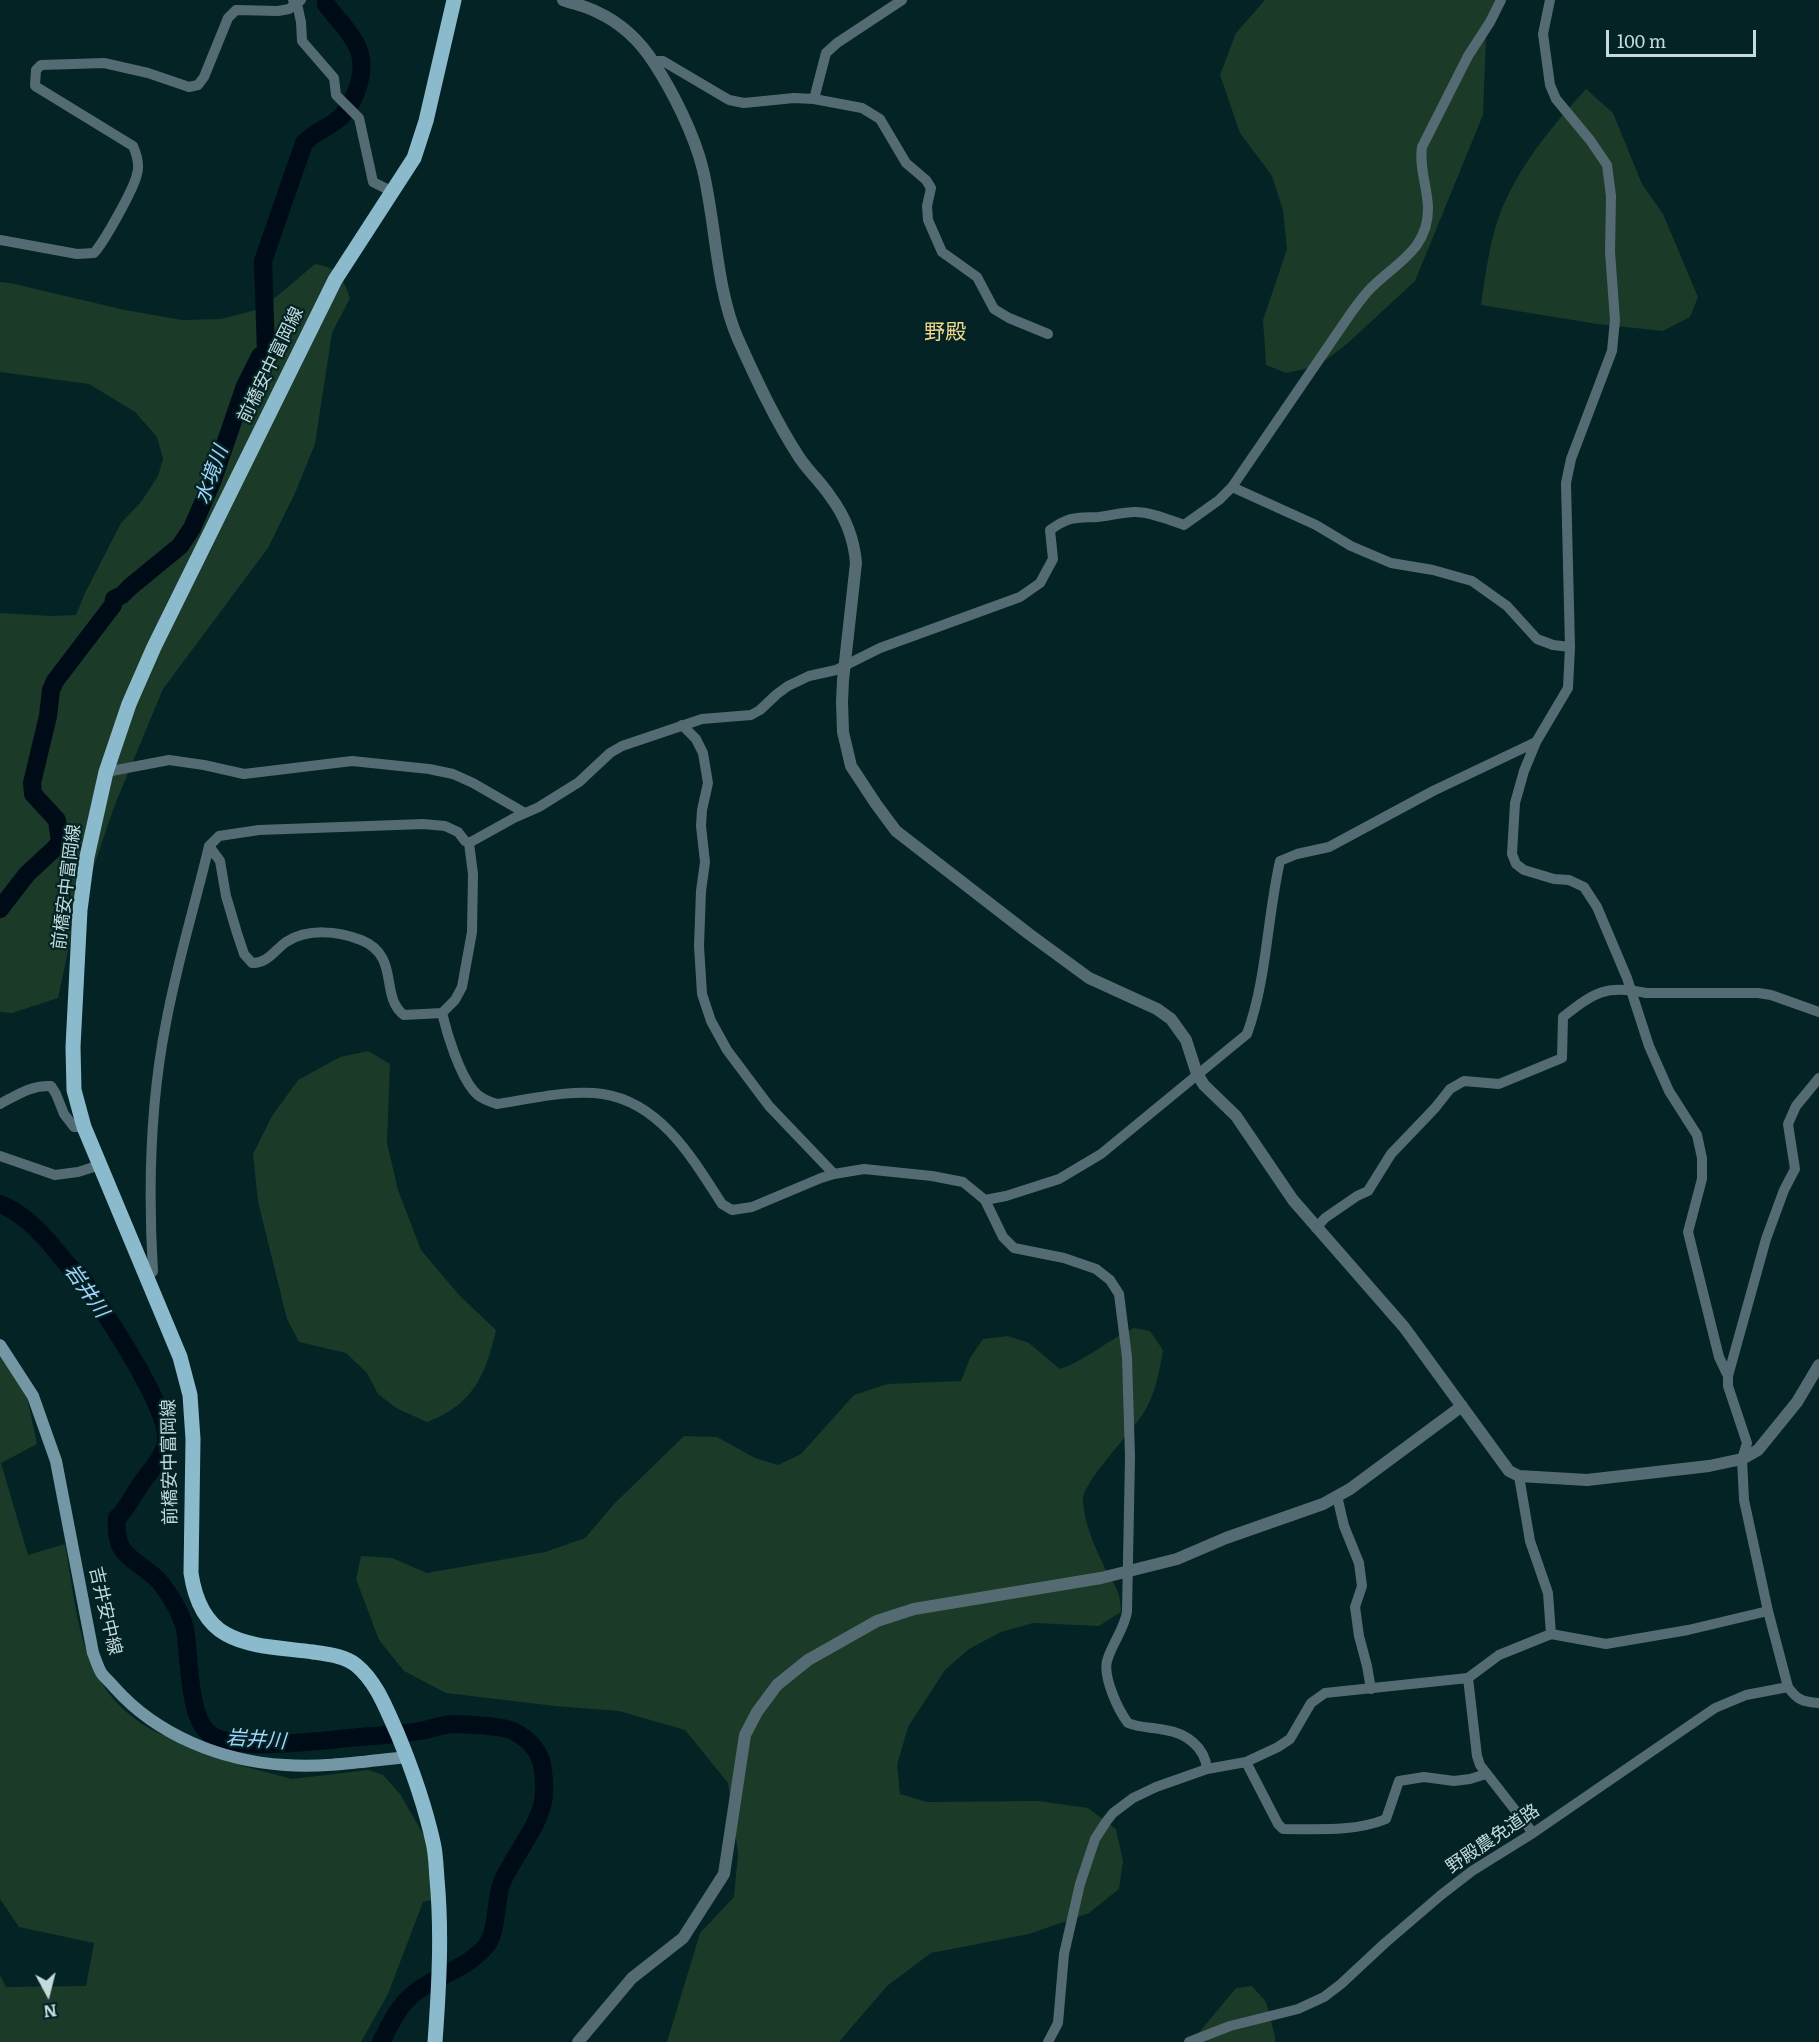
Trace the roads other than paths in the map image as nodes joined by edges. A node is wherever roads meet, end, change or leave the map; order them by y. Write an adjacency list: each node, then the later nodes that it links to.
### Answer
1 (454, 0): 9 (main road, 前橋安中富岡線)
2 (563, 0): 7 (street)
3 (902, 0): 8 (street)
4 (1501, 0): 12 (street)
5 (1550, 0): 13 (street)
6 (297, 1): 9 (street); 10 (street)
7 (654, 62): 8 (street); 14 (street)
8 (814, 99): 11 (street)
9 (393, 192): 17 (main road, 前橋安中富岡線)
10 (0, 240)
11 (1048, 333)
12 (1232, 487): 13 (street); 14 (street)
13 (1570, 647): 16 (street)
14 (845, 666): 15 (street); 24 (street)
15 (682, 725): 18 (street); 30 (street)
16 (1536, 742): 21 (street); 24 (street)
17 (106, 772): 18 (street); 27 (main road, 前橋安中富岡線)
18 (525, 813): 19 (street)
19 (469, 843): 20 (street); 23 (street)
20 (209, 846): 23 (street); 33 (street)
21 (1630, 990): 22 (street); 32 (street); 36 (street)
22 (1819, 1012)
23 (442, 1013): 30 (street)
24 (1197, 1074): 31 (street); 32 (street)
25 (1819, 1078): 36 (street)
26 (0, 1104): 27 (street)
27 (84, 1127): 29 (main road, 前橋安中富岡線)
28 (0, 1156): 29 (street)
29 (100, 1165): 33 (main road, 前橋安中富岡線)
30 (834, 1174): 31 (street)
31 (985, 1200): 41 (street)
32 (1316, 1228): 37 (street)
33 (146, 1276): 48 (main road, 前橋安中富岡線)
34 (0, 1345): 48 (main road, 吉井安中線)
35 (1819, 1365): 38 (street)
36 (1728, 1376): 38 (street)
37 (1462, 1406): 39 (street); 40 (street)
38 (1742, 1459): 39 (street); 42 (street)
39 (1519, 1476): 43 (street)
40 (1337, 1496): 41 (street); 46 (street)
41 (1126, 1572): 50 (street); 54 (street)
42 (1768, 1611): 43 (street); 45 (street)
43 (1551, 1634): 44 (street)
44 (1468, 1678): 46 (street); 51 (street)
45 (1788, 1686): 47 (street); 52 (street, 野殿農免道路)
46 (1371, 1689): 49 (street)
47 (1819, 1703)
48 (406, 1753): 53 (main road)
49 (1246, 1762): 50 (street); 51 (street)
50 (1207, 1769): 55 (street)
51 (1486, 1774): 52 (street)
52 (1533, 1833): 56 (street, 野殿農免道路)
53 (435, 2042)
54 (578, 2042)
55 (1048, 2042)
56 (1189, 2042)

